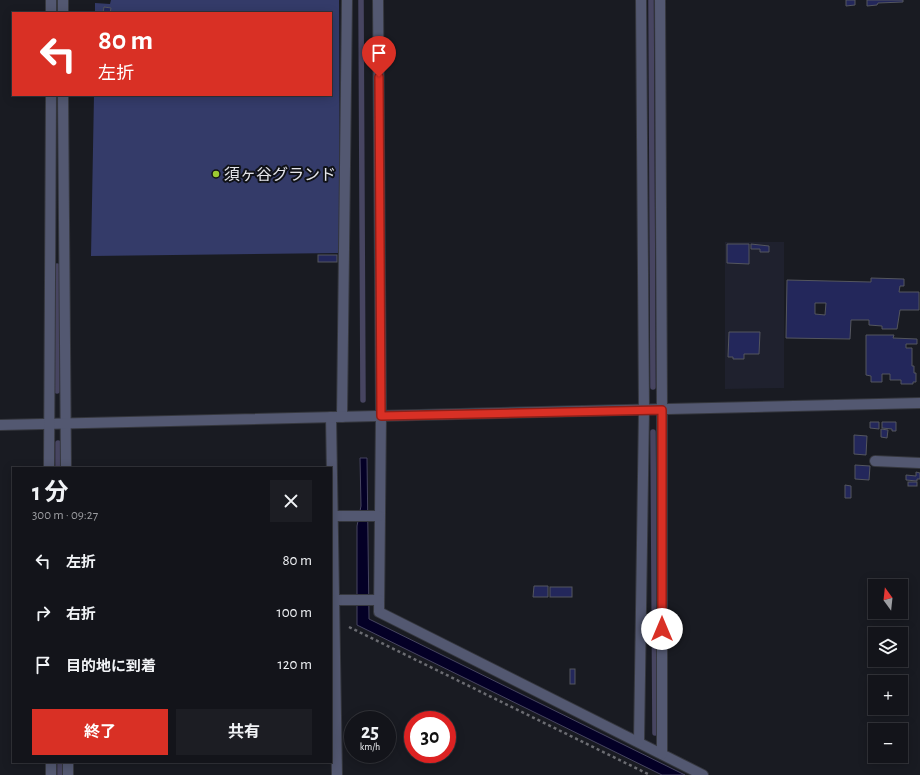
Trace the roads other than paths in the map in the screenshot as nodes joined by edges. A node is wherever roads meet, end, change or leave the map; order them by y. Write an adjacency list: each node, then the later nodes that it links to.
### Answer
1 (51, 0): 7 (street)
2 (63, 0): 8 (street)
3 (347, 0): 16 (street)
4 (378, 0): 14 (street)
5 (641, 0): 12 (street)
6 (660, 0): 13 (street)
7 (51, 12)
8 (63, 12)
9 (51, 96): 17 (street)
10 (63, 96): 18 (street)
11 (920, 403): 13 (street)
12 (644, 410): 13 (street); 14 (street); 30 (street)
13 (662, 410): 31 (street)
14 (381, 416): 16 (street); 26 (street)
15 (331, 417): 16 (street); 18 (street); 24 (street)
16 (342, 417)
17 (49, 424): 18 (street); 19 (street); 22 (street)
18 (65, 424): 23 (street)
19 (0, 425)
20 (875, 461): 21 (street)
21 (920, 463)
22 (49, 467)
23 (66, 467)
24 (332, 467)
25 (332, 516): 26 (street); 27 (street)
26 (374, 516): 28 (street)
27 (332, 586): 29 (street)
28 (374, 600): 29 (street); 30 (street)
29 (333, 602): 36 (street)
30 (640, 742): 31 (street)
31 (662, 754): 37 (street)
32 (51, 763): 34 (street)
33 (68, 763): 35 (street)
34 (51, 775)
35 (68, 775)
36 (337, 775)
37 (704, 775)

